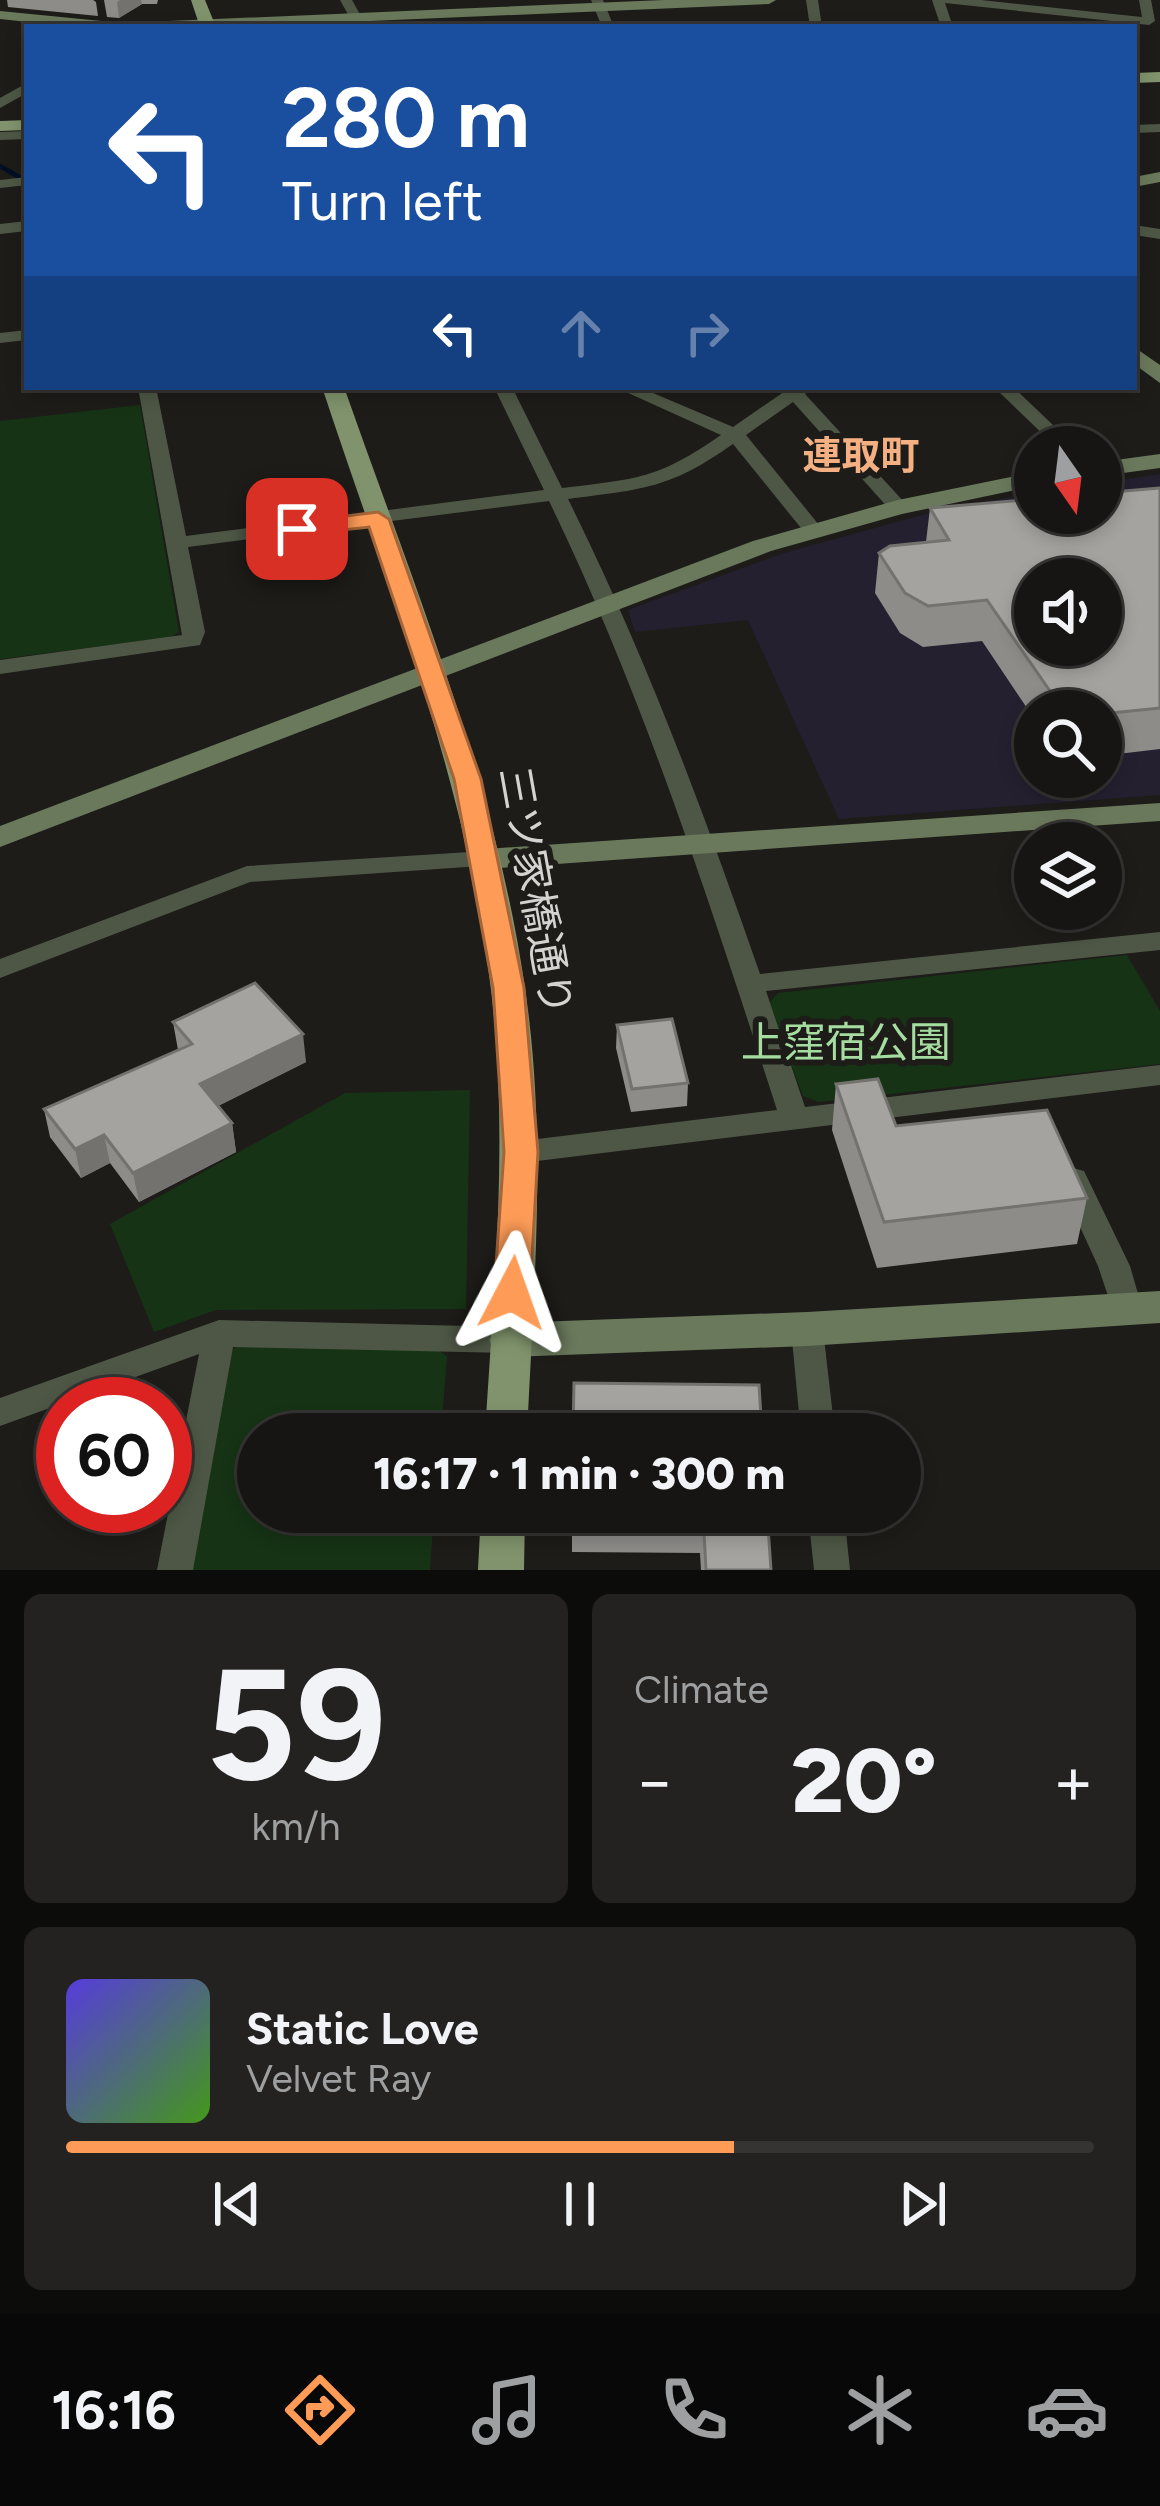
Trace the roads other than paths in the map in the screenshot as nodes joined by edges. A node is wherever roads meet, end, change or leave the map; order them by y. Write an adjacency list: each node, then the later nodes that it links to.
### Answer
1 (346, 0): 7 (street)
2 (765, 0): 5 (street)
3 (947, 0): 4 (street)
4 (1145, 0)
5 (599, 4): 7 (street)
6 (0, 15): 8 (street)
7 (359, 22): 9 (street)
8 (92, 24)
9 (258, 24)
10 (0, 315): 11 (street)
11 (1, 338)
12 (1137, 356): 13 (street)
13 (1160, 376)
14 (148, 390): 29 (street)
15 (334, 390): 27 (main road, 三ツ家橋通り)
16 (504, 390): 25 (street)
17 (630, 390): 21 (street)
18 (1006, 390): 20 (street)
19 (797, 391): 21 (street); 26 (street)
20 (1044, 426)
21 (736, 435): 25 (street); 28 (street)
22 (1160, 461): 23 (street)
23 (1122, 466)
24 (1014, 483): 26 (street)
25 (558, 497): 27 (street); 30 (street)
26 (898, 507): 28 (street)
27 (378, 519): 29 (street); 32 (main road, 三ツ家橋通り)
28 (812, 530): 30 (street)
29 (175, 544): 31 (street)
30 (609, 603): 32 (street); 35 (street)
31 (0, 667)
32 (431, 671): 34 (street); 36 (main road, 三ツ家橋通り)
33 (1160, 812): 35 (street)
34 (0, 837)
35 (703, 845): 36 (street); 39 (street)
36 (486, 859): 38 (street); 43 (main road, 三ツ家橋通り)
37 (1160, 941): 39 (street)
38 (0, 970)
39 (748, 984): 42 (street)
40 (1160, 1075): 41 (street)
41 (1031, 1090): 42 (street); 44 (street)
42 (794, 1117): 43 (street)
43 (521, 1152): 47 (main road, 三ツ家橋通り)
44 (1144, 1309): 45 (street)
45 (807, 1328): 47 (street); 50 (street)
46 (219, 1333): 47 (street); 48 (street); 53 (street)
47 (509, 1340): 49 (main road, 三ツ家橋通り)
48 (0, 1412)
49 (507, 1413)
50 (816, 1413)
51 (502, 1533): 54 (main road)
52 (828, 1533): 55 (street)
53 (175, 1570)
54 (501, 1570)
55 (832, 1570)

